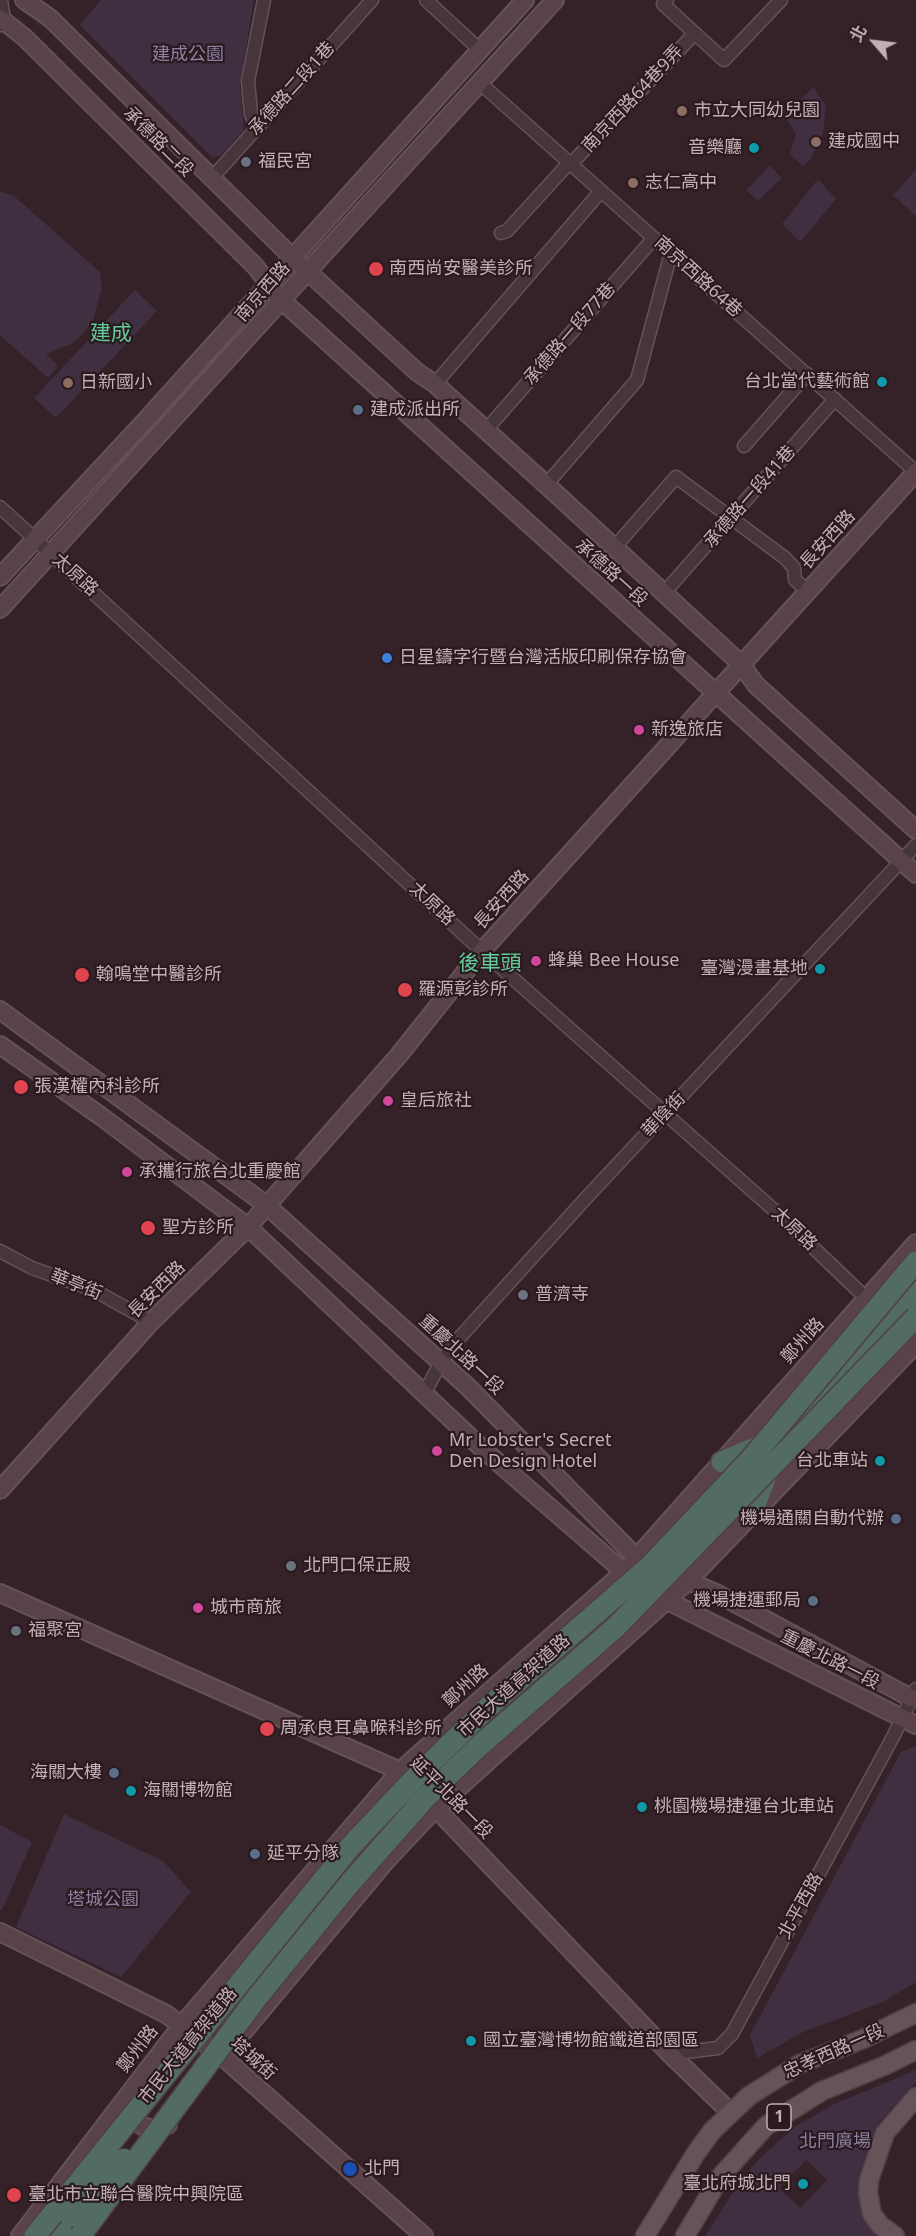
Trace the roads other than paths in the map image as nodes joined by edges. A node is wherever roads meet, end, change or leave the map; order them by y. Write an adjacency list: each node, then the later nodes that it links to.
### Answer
1 (1, 0): 10 (street)
2 (24, 0): 16 (main road, 承德路二段)
3 (264, 0): 14 (street)
4 (372, 0): 14 (street, 承德路二段1巷)
5 (426, 0): 12 (street)
6 (525, 0): 12 (main road, 南京西路)
7 (555, 0): 13 (main road, 南京西路)
8 (667, 0): 11 (street)
9 (781, 0): 11 (street)
10 (1, 22): 23 (main road, 承德路二段)
11 (695, 33): 15 (street, 南京西路64巷9弄)
12 (480, 50): 21 (main road, 南京西路)
13 (480, 83): 15 (street, 南京西路64巷); 22 (main road, 南京西路)
14 (257, 128): 16 (street, 承德路二段1巷)
15 (570, 164): 17 (street, 南京西路64巷); 18 (street, 南京西路64巷9弄)
16 (211, 179): 21 (main road, 承德路二段)
17 (601, 191): 19 (street, 南京西路64巷); 26 (street)
18 (501, 233)
19 (654, 238): 20 (street, 南京西路64巷); 28 (street, 承德路一段77巷)
20 (671, 254): 25 (street, 南京西路64巷); 31 (street)
21 (292, 257): 22 (main road, 承德路二段); 23 (main road, 南京西路)
22 (308, 271): 24 (main road, 南京西路); 26 (main road, 承德路一段)
23 (270, 282): 24 (main road, 承德路二段); 34 (main road, 南京西路)
24 (281, 300): 36 (main road, 南京西路); 42 (main road, 承德路一段)
25 (807, 374): 27 (street, 南京西路64巷); 29 (street)
26 (435, 384): 28 (main road, 承德路一段)
27 (835, 399): 30 (street, 南京西路64巷); 33 (street, 承德路一段41巷)
28 (486, 430): 31 (main road, 承德路一段)
29 (744, 446)
30 (916, 472): 38 (main road, 長安西路)
31 (546, 485): 35 (main road, 承德路一段)
32 (0, 507): 34 (street, 太原路)
33 (731, 519): 35 (street); 38 (street); 39 (street, 承德路一段41巷)
34 (35, 538): 36 (street, 太原路); 37 (main road, 南京西路)
35 (614, 548): 39 (main road, 承德路一段)
36 (50, 552): 40 (main road, 南京西路); 47 (street, 太原路)
37 (0, 577)
38 (808, 591): 41 (main road, 長安西路)
39 (664, 593): 41 (main road, 承德路一段)
40 (0, 609)
41 (741, 664): 42 (main road, 長安西路); 43 (main road, 承德路一段)
42 (716, 693): 45 (main road, 承德路一段); 47 (main road, 長安西路)
43 (916, 830)
44 (916, 845): 45 (street, 華陰街)
45 (902, 861): 46 (main road, 承德路一段); 50 (street, 華陰街)
46 (916, 874)
47 (482, 951): 50 (street, 太原路); 51 (main road, 長安西路)
48 (0, 1010): 51 (main road, 重慶北路一段)
49 (0, 1045): 52 (main road, 重慶北路一段)
50 (666, 1113): 57 (street, 太原路); 61 (street, 華陰街)
51 (265, 1204): 52 (main road, 長安西路); 61 (main road, 重慶北路一段)
52 (248, 1227): 59 (main road, 長安西路); 62 (main road, 重慶北路一段)
53 (916, 1243): 57 (main road, 鄭州路)
54 (0, 1251): 59 (street, 華亭街)
55 (916, 1262): 84 (highway, 市民大道高架道路, bridge)
56 (916, 1290): 63 (highway)
57 (867, 1299): 64 (main road, 鄭州路)
58 (916, 1317): 85 (highway, 市民大道高架道路, bridge)
59 (150, 1322): 65 (main road, 長安西路)
60 (916, 1344): 66 (main road)
61 (441, 1362): 62 (street, 華陰街); 67 (main road, 重慶北路一段)
62 (424, 1394): 69 (main road, 重慶北路一段)
63 (781, 1437): 64 (highway); 66 (highway); 68 (highway)
64 (722, 1462): 67 (main road, 鄭州路)
65 (0, 1490)
66 (751, 1515): 70 (main road)
67 (637, 1558): 68 (main road, 重慶北路一段); 69 (main road, 鄭州路)
68 (659, 1568): 70 (main road, 重慶北路一段); 71 (highway)
69 (624, 1572): 71 (main road, 重慶北路一段); 76 (main road, 鄭州路)
70 (688, 1581): 73 (main road); 74 (main road, 重慶北路一段)
71 (642, 1587): 73 (main road, 重慶北路一段)
72 (0, 1593): 76 (main road, 延平北路一段)
73 (667, 1601): 75 (main road, 重慶北路一段); 77 (main road)
74 (914, 1696): 75 (street, 北平西路)
75 (909, 1722): 82 (street, 北平西路)
76 (400, 1771): 77 (main road, 延平北路一段); 80 (main road, 鄭州路)
77 (435, 1809): 82 (main road, 延平北路一段); 83 (main road)
78 (0, 1932): 80 (main road, 塔城街)
79 (916, 2013): 88 (main road, 忠孝西路一段 / 1)
80 (181, 2026): 83 (main road, 塔城街); 86 (main road, 鄭州路)
81 (916, 2050): 98 (main road, 忠孝西路一段 / 1)
82 (670, 2054): 88 (main road, 延平北路一段)
83 (224, 2058): 89 (main road); 96 (main road, 塔城街)
84 (166, 2072): 90 (highway, bridge); 92 (highway, 市民大道高架道路, bridge)
85 (198, 2078): 90 (highway, bridge); 94 (highway, 市民大道高架道路, bridge)
86 (131, 2091): 89 (main road); 91 (main road, 鄭州路)
87 (916, 2097): 99 (main road)
88 (730, 2112): 97 (main road, 忠孝西路一段 / 1)
89 (179, 2114): 95 (main road)
90 (71, 2216): 93 (highway)
91 (20, 2236)
92 (35, 2236)
93 (56, 2236)
94 (80, 2236)
95 (88, 2236)
96 (424, 2236)
97 (645, 2236)
98 (685, 2236)
99 (895, 2236)

